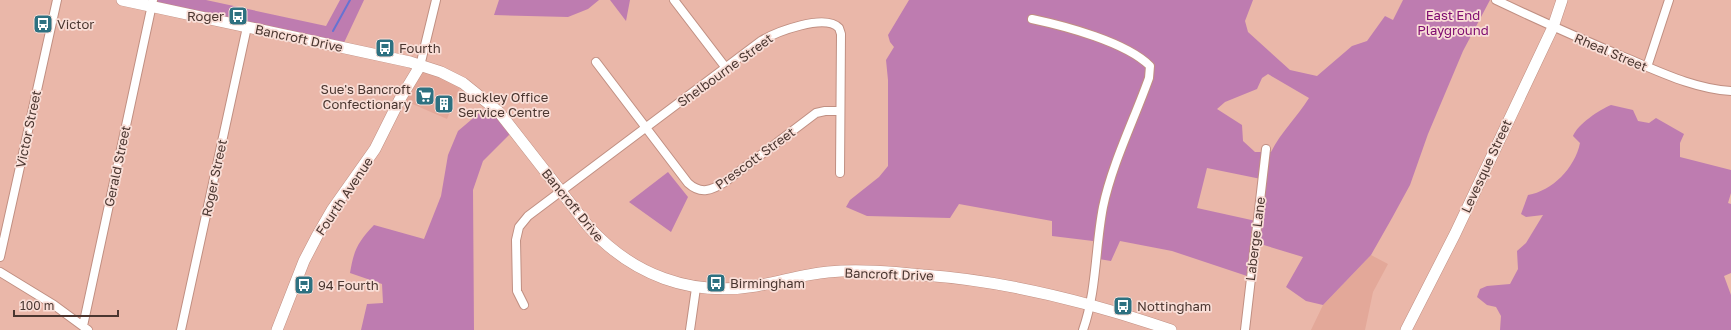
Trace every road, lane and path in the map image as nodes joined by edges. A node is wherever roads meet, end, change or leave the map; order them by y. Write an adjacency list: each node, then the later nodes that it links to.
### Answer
1 (56, 0): 22 (street, Victor Street)
2 (122, 0): 8 (main road, Bancroft Drive)
3 (436, 0): 13 (street)
4 (674, 0): 15 (street)
5 (1496, 0): 11 (street, Rheal Street)
6 (1562, 0): 11 (main road, Levesque Street)
7 (1669, 0): 14 (street)
8 (153, 3): 10 (main road, Bancroft Drive); 27 (street, Gerald Street)
9 (1032, 19): 25 (street)
10 (247, 27): 13 (main road, Bancroft Drive); 28 (street, Roger Street)
11 (1553, 27): 14 (street, Rheal Street); 34 (main road, Levesque Street)
12 (596, 62): 18 (street, Prescott Street)
13 (420, 66): 21 (main road, Bancroft Drive); 29 (main road, Fourth Avenue)
14 (1647, 67): 16 (street, Rheal Street)
15 (726, 68): 17 (street, Shelbourne Street); 18 (street, Shelbourne Street)
16 (1731, 91)
17 (840, 111): 18 (street, Prescott Street); 20 (street, Shelbourne Street)
18 (646, 128): 21 (street, Shelbourne Street)
19 (1266, 149): 33 (street, Laberge Lane)
20 (840, 173)
21 (561, 191): 24 (main road, Bancroft Drive); 26 (street, Shelbourne Street)
22 (0, 257)
23 (0, 272): 27 (street)
24 (696, 288): 25 (main road, Bancroft Drive); 30 (street)
25 (1091, 304): 31 (street); 32 (main road, Bancroft Drive)
26 (524, 305)
27 (85, 328)
28 (181, 330)
29 (277, 330)
30 (690, 330)
31 (1083, 330)
32 (1171, 330)
33 (1245, 330)
34 (1406, 330)

